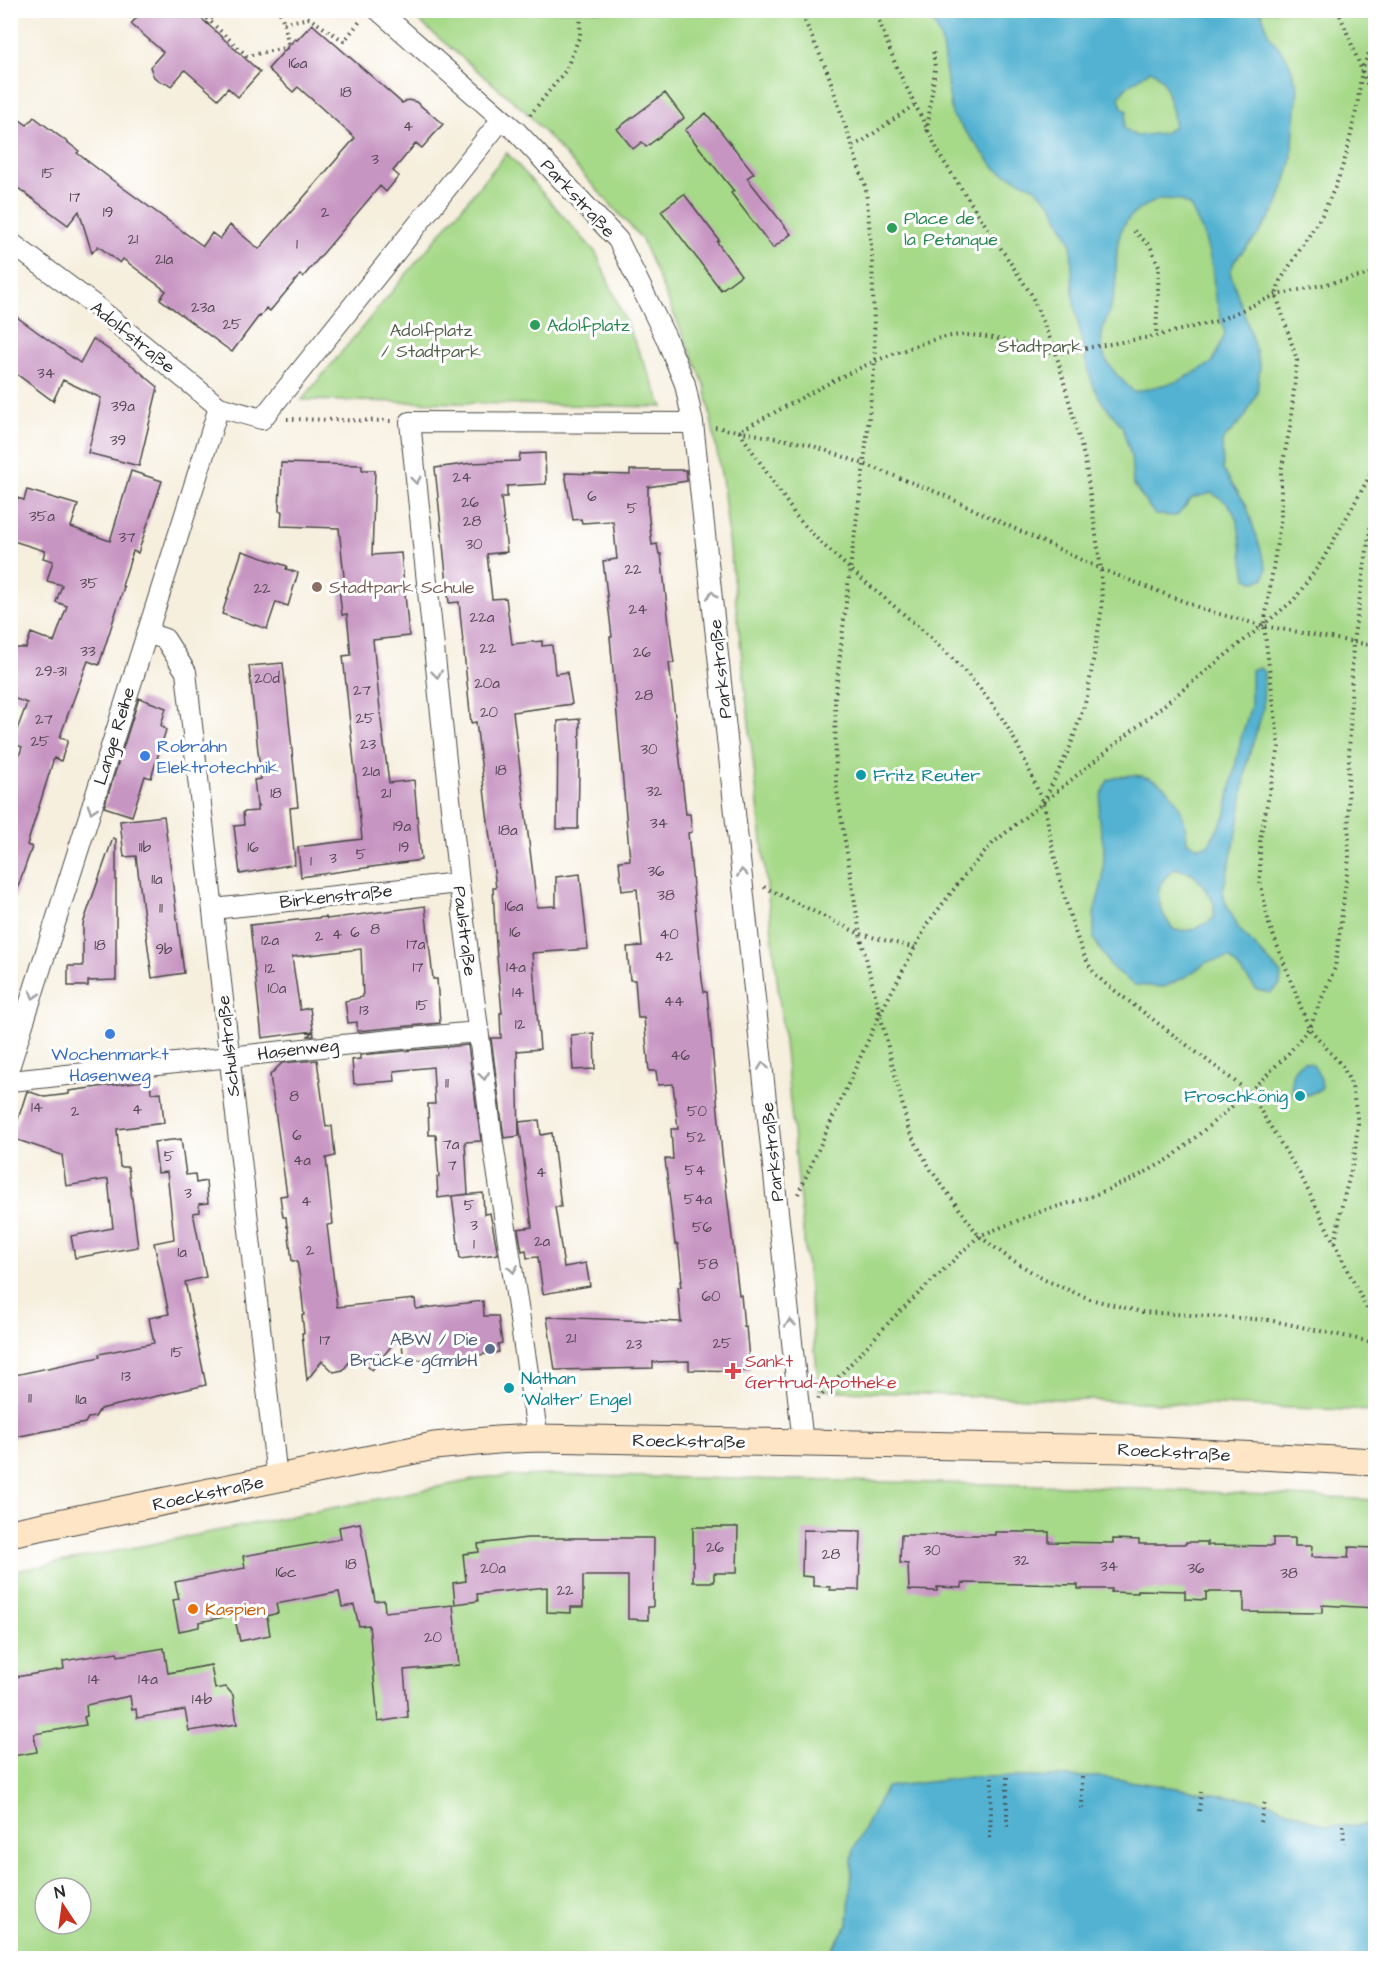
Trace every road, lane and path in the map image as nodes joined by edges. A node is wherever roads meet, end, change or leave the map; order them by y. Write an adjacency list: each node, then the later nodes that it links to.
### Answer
1 (198, 10): 9 (path)
2 (218, 10): 9 (path)
3 (279, 10): 10 (path)
4 (581, 10): 16 (path)
5 (800, 10): 18 (path)
6 (874, 10): 14 (path)
7 (1338, 10): 13 (path)
8 (370, 15): 10 (path); 16 (street, Parkstraße)
9 (208, 22): 10 (path)
10 (284, 22)
11 (1376, 36): 13 (path)
12 (933, 49): 17 (path)
13 (1362, 69): 15 (path); 22 (path)
14 (914, 105): 17 (path); 18 (path)
15 (1376, 106)
16 (510, 125): 27 (street); 29 (street, Parkstraße)
17 (927, 132): 24 (path)
18 (853, 146): 25 (path)
19 (1134, 231): 23 (path)
20 (10, 242): 26 (street, Adolfstraße)
21 (1376, 273): 22 (path)
22 (1276, 295): 23 (path); 36 (path)
23 (1156, 336): 24 (path)
24 (1056, 353): 25 (path); 35 (path)
25 (875, 360): 30 (path); 31 (path)
26 (219, 407): 27 (street, Adolfstraße); 37 (street, Lange Reihe)
27 (262, 419): 28 (path)
28 (410, 422): 29 (street); 42 (street, Paulstraße, one-way to 42)
29 (693, 423): 41 (street, Parkstraße, one-way to 29)
30 (739, 431): 31 (path); 34 (path)
31 (864, 464): 34 (path); 35 (path)
32 (1376, 465): 36 (path)
33 (1376, 491): 38 (path)
34 (850, 569): 40 (path); 44 (path)
35 (1101, 569): 36 (path); 40 (path)
36 (1264, 626): 38 (path); 40 (path); 47 (path)
37 (147, 633): 43 (street, Schulstraße); 48 (street, Lange Reihe, one-way to 48)
38 (1353, 642): 39 (path); 47 (path)
39 (1376, 646)
40 (1043, 803): 45 (path); 53 (path)
41 (742, 876): 44 (path); 54 (street, Parkstraße, one-way to 41)
42 (459, 883): 43 (street, Birkenstraße); 49 (street, Paulstraße)
43 (213, 909): 50 (street, Schulstraße)
44 (860, 934): 45 (path); 46 (path)
45 (916, 948): 46 (path)
46 (881, 1012): 54 (path); 55 (path)
47 (1309, 1028): 53 (path); 56 (path)
48 (16, 1030): 51 (street, Lange Reihe)
49 (478, 1032): 50 (street, Hasenweg); 60 (street, Paulstraße, one-way to 60)
50 (230, 1058): 52 (street, Hasenweg); 63 (street, Schulstraße)
51 (10, 1065)
52 (10, 1081)
53 (1249, 1092): 55 (path); 56 (path)
54 (781, 1233): 61 (street, Parkstraße, one-way to 54)
55 (979, 1236): 58 (path); 59 (path)
56 (1335, 1243): 57 (path)
57 (1376, 1327)
58 (1376, 1343)
59 (811, 1407)
60 (538, 1438): 61 (main road, Roeckstraße); 63 (main road, Roeckstraße)
61 (803, 1444): 62 (main road, Roeckstraße)
62 (1376, 1462)
63 (277, 1478): 64 (main road, Roeckstraße)
64 (10, 1533)
65 (992, 1777): 75 (path)
66 (1007, 1777): 74 (path)
67 (1082, 1777): 70 (path)
68 (1201, 1792): 71 (path)
69 (1265, 1802): 72 (path)
70 (1082, 1810)
71 (1198, 1811)
72 (1260, 1822)
73 (1343, 1825): 76 (path)
74 (1008, 1829)
75 (990, 1838)
76 (1344, 1843)

